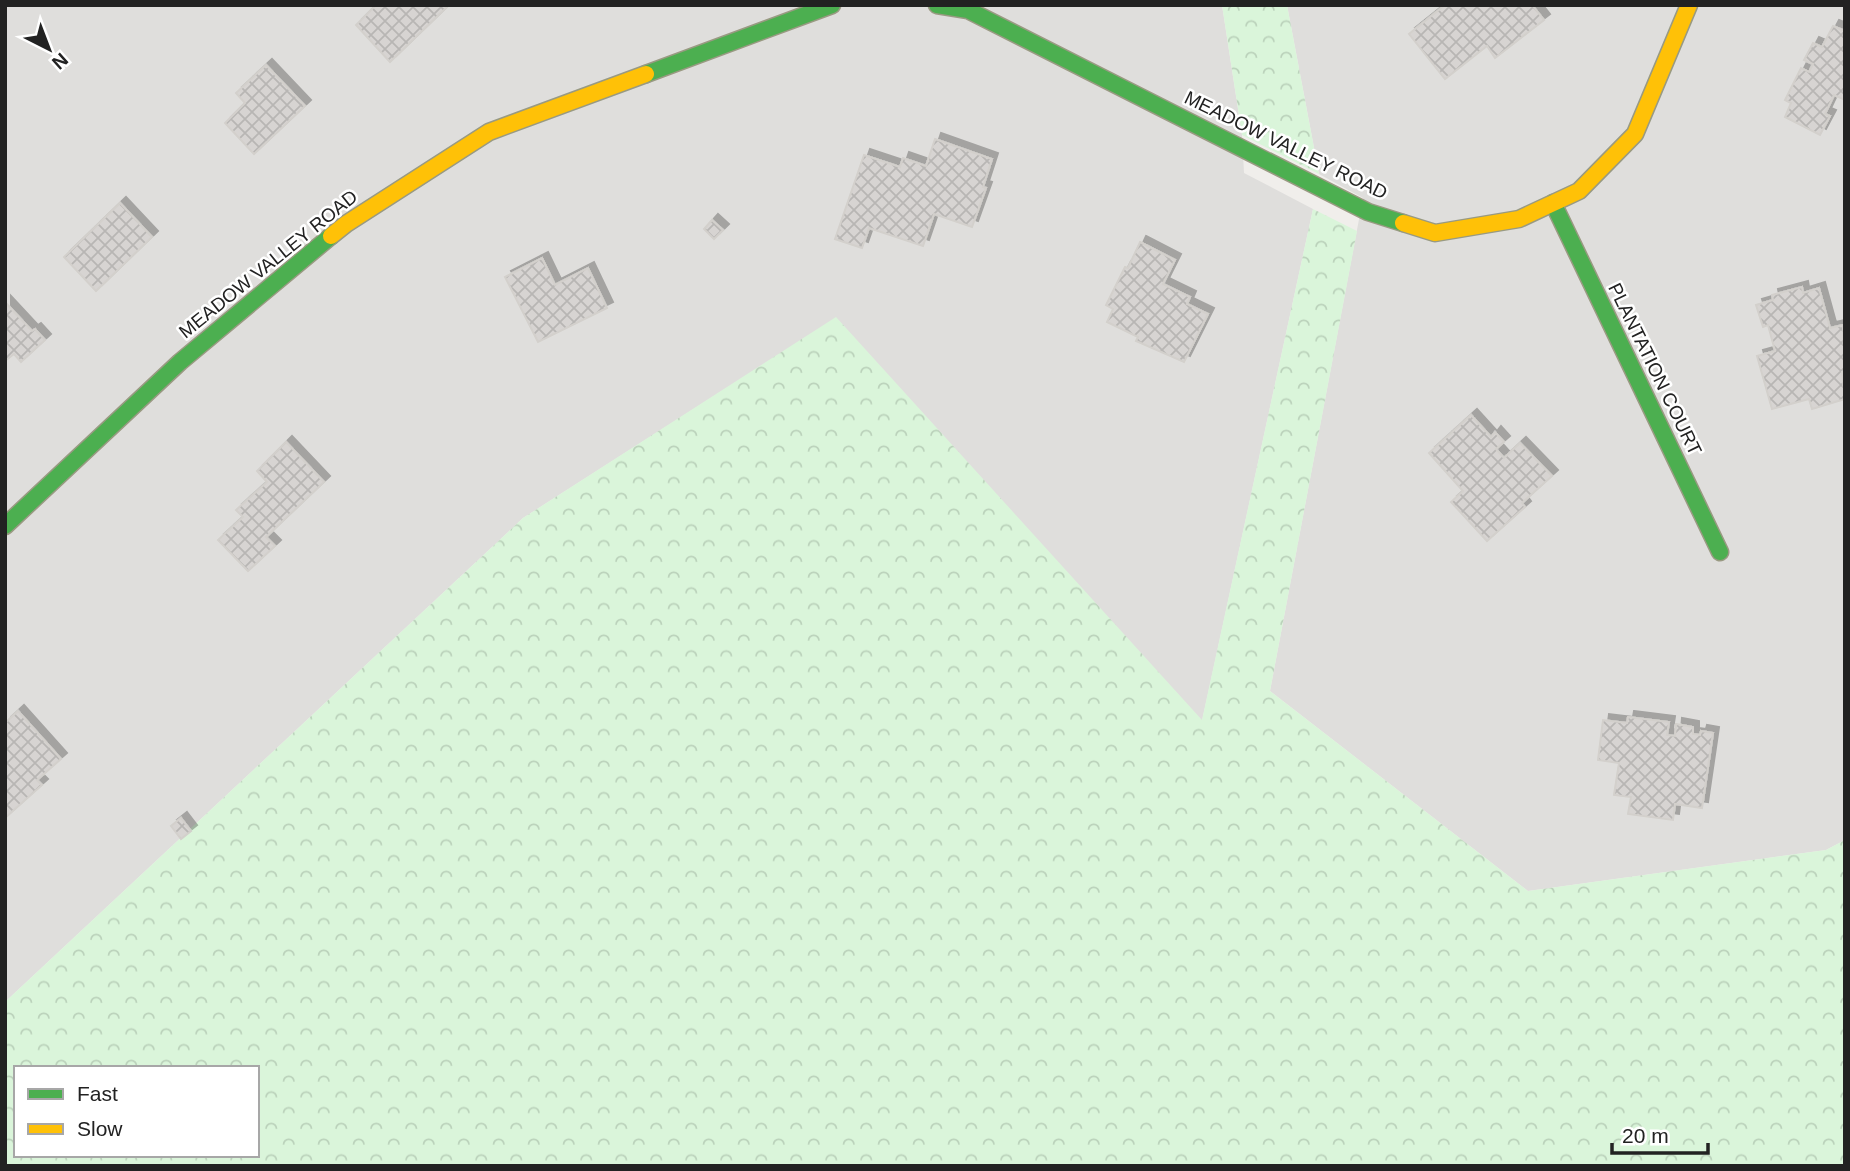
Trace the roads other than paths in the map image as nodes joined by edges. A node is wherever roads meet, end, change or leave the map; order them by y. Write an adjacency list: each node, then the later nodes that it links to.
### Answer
1 (832, 5): 5 (street, MEADOW VALLEY ROAD)
2 (937, 5): 4 (street, MEADOW VALLEY ROAD)
3 (1689, 5): 4 (street, MEADOW VALLEY ROAD)
4 (1553, 203): 6 (street, PLANTATION COURT)
5 (5, 526)
6 (1720, 552)

